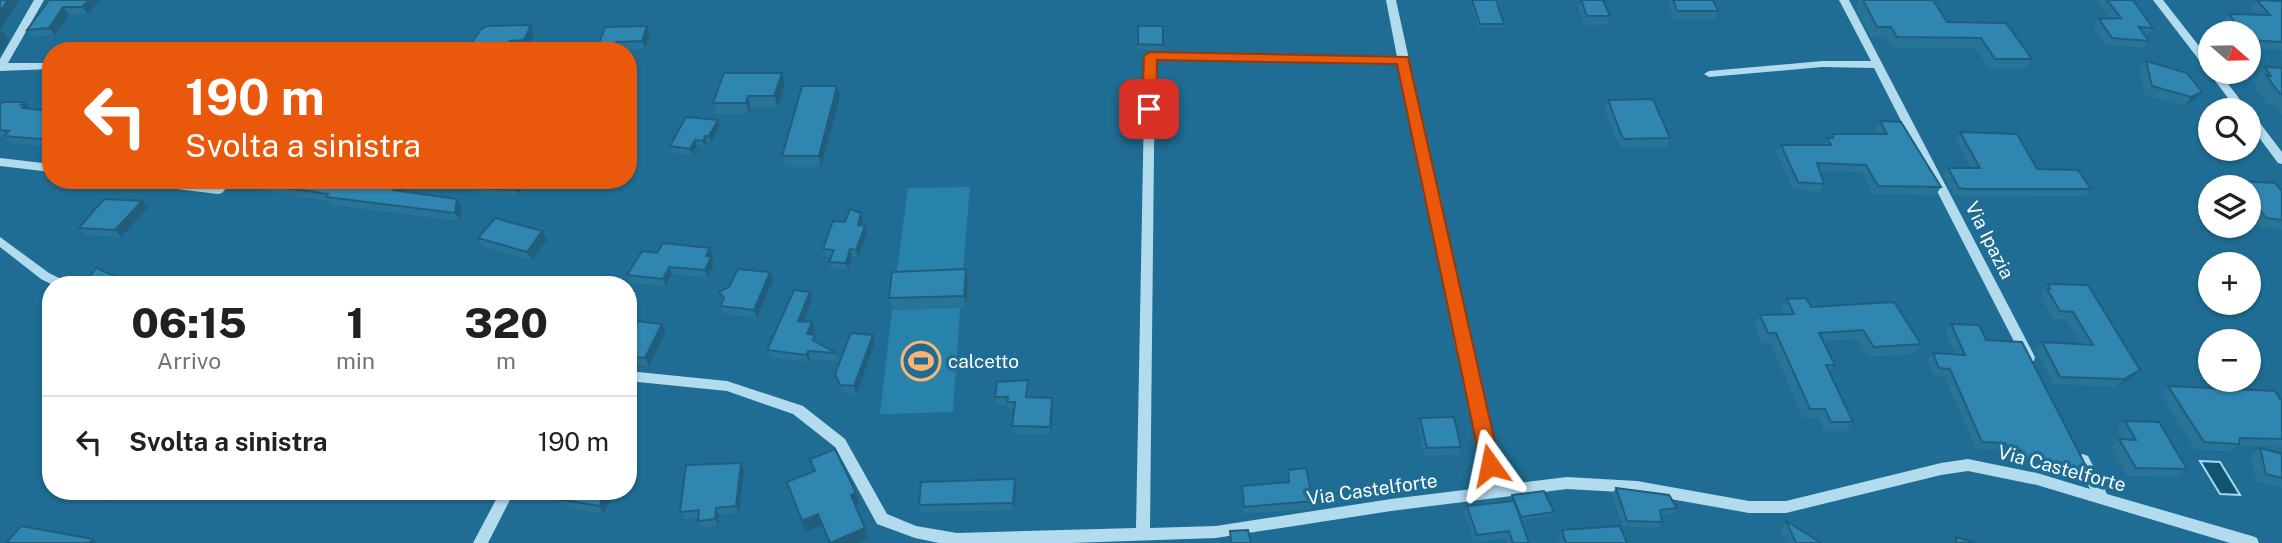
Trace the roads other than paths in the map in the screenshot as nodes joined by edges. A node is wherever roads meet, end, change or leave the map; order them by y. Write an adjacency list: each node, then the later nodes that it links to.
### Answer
1 (39, 0): 9 (street)
2 (1391, 0): 6 (street)
3 (1844, 0): 7 (street, Via Ipazia)
4 (2158, 0): 5 (street)
5 (2198, 52)
6 (1403, 60): 22 (street); 25 (street)
7 (1878, 65): 10 (street); 19 (street, Via Ipazia)
8 (42, 66): 9 (street)
9 (0, 67)
10 (1709, 74)
11 (2223, 84): 12 (street)
12 (2234, 98)
13 (2261, 133): 14 (street)
14 (2282, 160)
15 (0, 162): 16 (street)
16 (42, 167)
17 (0, 241): 18 (street)
18 (45, 276)
19 (2034, 366)
20 (637, 377): 25 (street, Via Castelforte)
21 (2077, 450): 23 (street)
22 (1496, 492): 23 (street, Via Castelforte); 25 (street, Via Castelforte)
23 (2102, 498): 27 (street, Via Castelforte)
24 (503, 500): 26 (street)
25 (1143, 534)
26 (480, 543)
27 (2252, 543)

